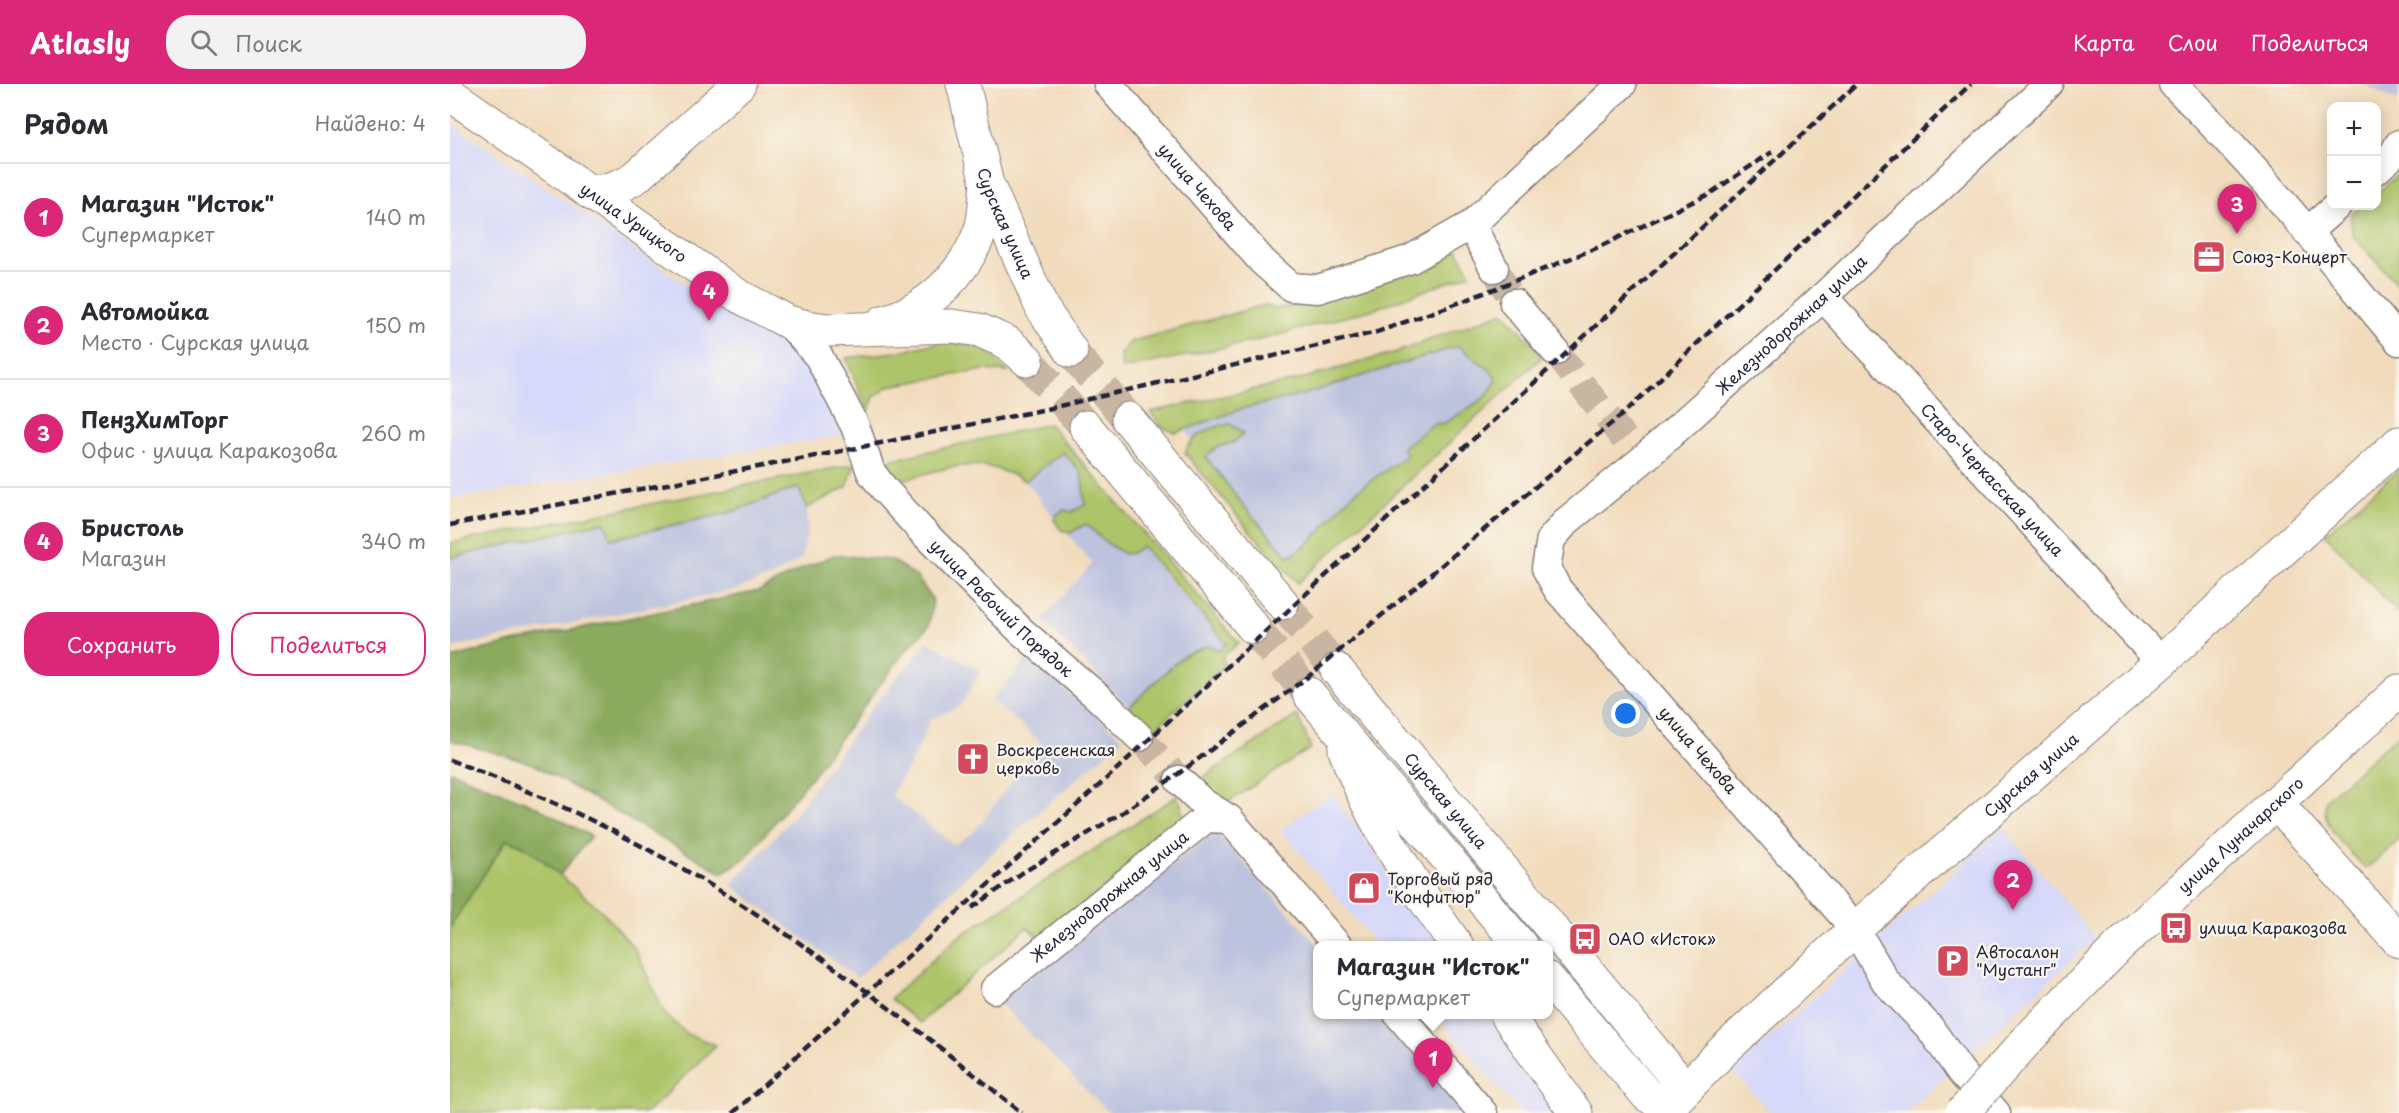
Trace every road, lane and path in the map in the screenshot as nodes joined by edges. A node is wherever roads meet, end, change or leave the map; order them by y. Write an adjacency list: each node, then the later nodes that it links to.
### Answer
1 (739, 84): 10 (main road)
2 (963, 84): 11 (main road, Сурская улица)
3 (1108, 84): 14 (street, улица Чехова)
4 (1622, 84): 14 (street)
5 (2049, 84): 18 (street, Железнодорожная улица)
6 (2173, 84): 16 (street)
7 (450, 94): 12 (main road, улица Урицкого)
8 (2399, 144): 9 (street)
9 (2381, 166)
10 (636, 177): 12 (main road); 15 (main road)
11 (987, 184): 21 (main road); 23 (main road, Сурская улица)
12 (589, 192): 15 (main road, улица Урицкого)
13 (2332, 210): 16 (street)
14 (1471, 225): 17 (street)
15 (640, 228): 20 (main road, улица Урицкого)
16 (2307, 232): 22 (street)
17 (1494, 268)
18 (1823, 297): 29 (street, Железнодорожная улица); 32 (street, Старо-Черкасская улица)
19 (1514, 303): 24 (street)
20 (788, 322): 21 (main road, улица Урицкого); 37 (street, улица Рабочий Порядок)
21 (861, 327): 25 (main road)
22 (2399, 341)
23 (1071, 351)
24 (1555, 351)
25 (1028, 360)
26 (1128, 419): 30 (main road)
27 (1086, 427): 31 (main road)
28 (2399, 443): 32 (main road, Сурская улица)
29 (1546, 568): 41 (street, улица Чехова)
30 (1281, 603)
31 (1253, 627)
32 (2161, 662): 41 (main road, Сурская улица)
33 (1337, 670): 50 (main road, Сурская улица)
34 (2399, 691): 39 (main road, улица Луначарского)
35 (1309, 694): 36 (main road)
36 (1337, 726): 43 (main road); 44 (main road)
37 (1139, 737)
38 (1179, 780): 40 (street)
39 (2277, 804): 45 (main road); 55 (main road, улица Луначарского, bridge)
40 (1229, 819): 42 (street); 47 (street, Железнодорожная улица)
41 (1855, 929): 51 (main road, Сурская улица); 56 (street, улица Чехова)
42 (1335, 941)
43 (1454, 941)
44 (1518, 941)
45 (2399, 941)
46 (1553, 985): 52 (main road)
47 (995, 989)
48 (1402, 1019): 53 (street)
49 (1510, 1019): 54 (main road)
50 (1645, 1042): 51 (main road, Сурская улица); 52 (main road, Сурская улица)
51 (1723, 1051): 52 (main road)
52 (1657, 1103)
53 (1483, 1113)
54 (1576, 1113)
55 (1962, 1113)
56 (1996, 1113)

